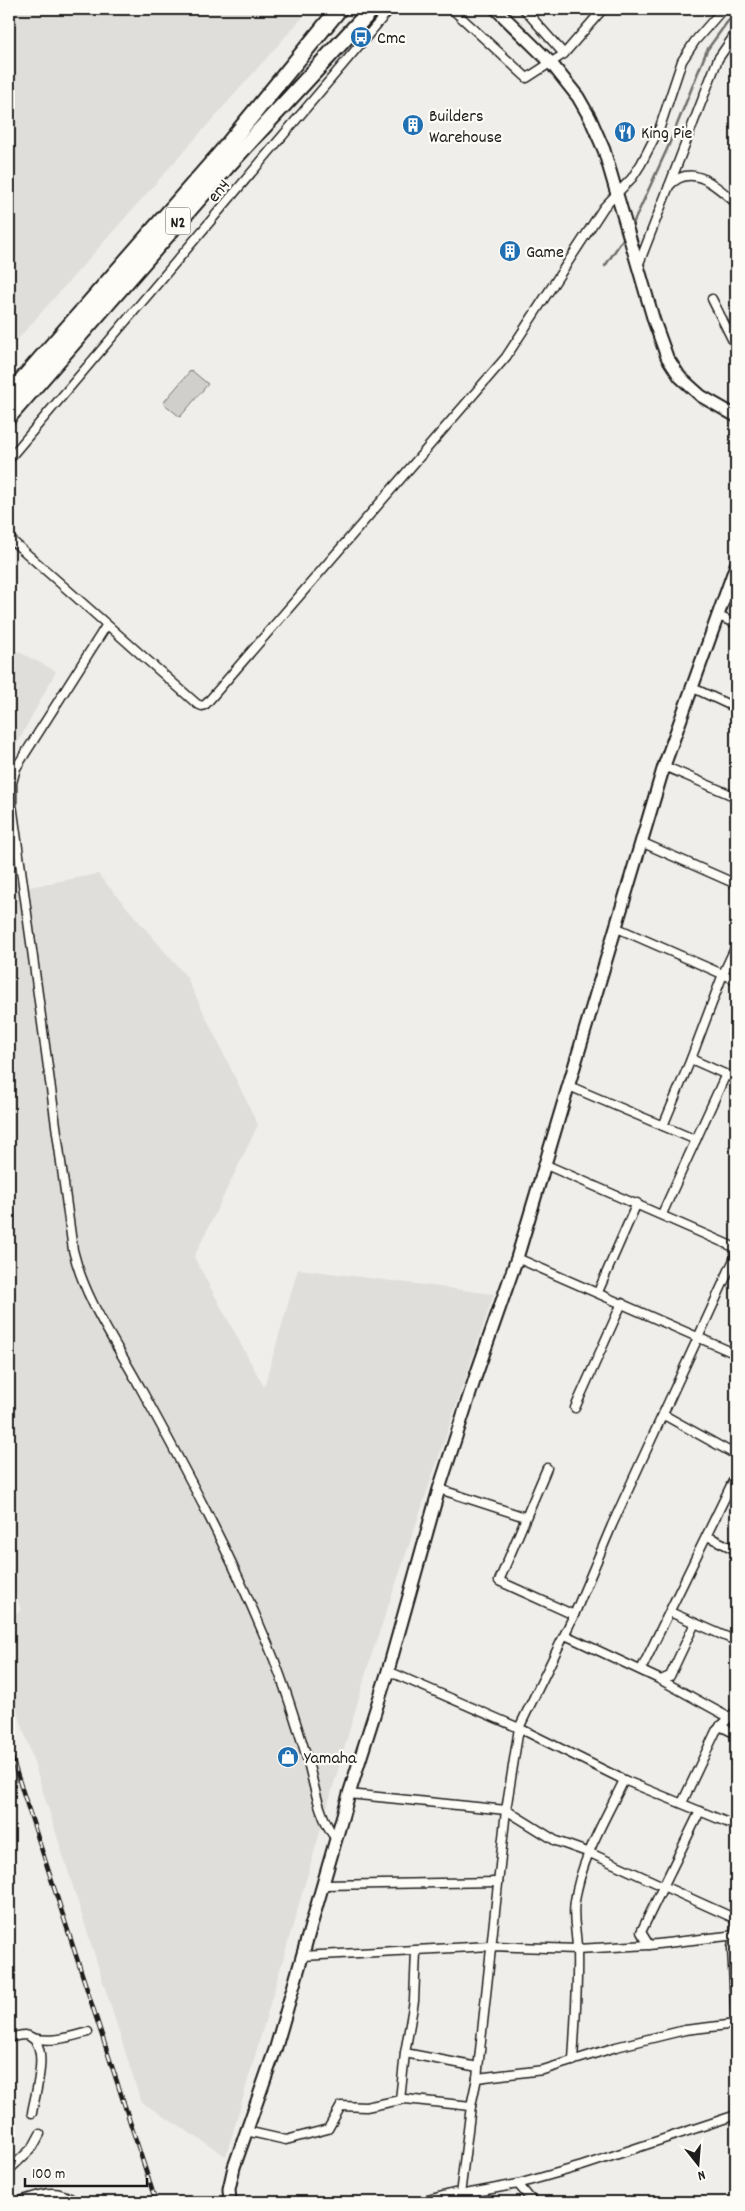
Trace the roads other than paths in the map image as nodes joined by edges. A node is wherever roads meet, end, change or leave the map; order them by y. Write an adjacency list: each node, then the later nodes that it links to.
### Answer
1 (339, 9): 19 (highway, N2)
2 (372, 9): 20 (highway, N2)
3 (390, 9): 22 (street, en4)
4 (452, 9): 12 (street)
5 (486, 9): 9 (street)
6 (524, 9): 11 (street)
7 (603, 9): 11 (street)
8 (723, 9): 14 (street)
9 (500, 13): 12 (street)
10 (736, 33): 13 (street)
11 (564, 54): 12 (street)
12 (551, 63): 14 (street)
13 (669, 186): 15 (street); 16 (street)
14 (617, 192): 16 (street); 27 (street)
15 (736, 203)
16 (638, 266): 21 (street)
17 (712, 299): 18 (street)
18 (736, 347)
19 (9, 395)
20 (9, 416)
21 (736, 416)
22 (9, 459)
23 (9, 538): 27 (street)
24 (736, 565): 25 (street)
25 (718, 616): 26 (street); 28 (street)
26 (736, 624)
27 (106, 626): 82 (street)
28 (692, 686): 29 (street); 30 (street)
29 (736, 708)
30 (664, 766): 31 (street); 32 (street)
31 (736, 797)
32 (641, 842): 33 (street); 34 (street)
33 (736, 884)
34 (616, 927): 36 (street); 41 (street)
35 (736, 946): 36 (street)
36 (723, 974): 37 (street); 38 (street)
37 (736, 980)
38 (691, 1059): 39 (street); 42 (street)
39 (726, 1074): 40 (street); 43 (street)
40 (736, 1079)
41 (569, 1086): 42 (street); 44 (street)
42 (662, 1126): 43 (street)
43 (696, 1140): 46 (street)
44 (544, 1164): 45 (street); 49 (street)
45 (637, 1203): 46 (street); 50 (street)
46 (662, 1214): 47 (street)
47 (736, 1248)
48 (736, 1255): 52 (street)
49 (517, 1258): 50 (street); 59 (street)
50 (598, 1292): 51 (street)
51 (622, 1303): 52 (street); 54 (street)
52 (699, 1336): 53 (street); 55 (street)
53 (736, 1354)
54 (576, 1408)
55 (664, 1415): 56 (street); 64 (street)
56 (736, 1455)
57 (547, 1468): 60 (street)
58 (736, 1474): 61 (street)
59 (439, 1489): 60 (street); 68 (street)
60 (525, 1517): 64 (street)
61 (707, 1536): 62 (street); 63 (street)
62 (736, 1550)
63 (670, 1612): 65 (street); 69 (street)
64 (574, 1615): 66 (street)
65 (695, 1623): 67 (street); 70 (street)
66 (565, 1635): 69 (street); 74 (street)
67 (736, 1641)
68 (388, 1670): 74 (street); 77 (street)
69 (642, 1670): 70 (street)
70 (661, 1680): 72 (street)
71 (736, 1711): 72 (street)
72 (730, 1718): 73 (street)
73 (720, 1726): 75 (street); 78 (street)
74 (519, 1728): 76 (street); 79 (street)
75 (736, 1734)
76 (624, 1780): 78 (street); 83 (street)
77 (350, 1794): 79 (street); 82 (street)
78 (682, 1803): 80 (street)
79 (506, 1810): 83 (street); 84 (street)
80 (700, 1811): 81 (street); 86 (street)
81 (736, 1826)
82 (336, 1839): 85 (street)
83 (590, 1853): 86 (street); 92 (street)
84 (498, 1882): 85 (street); 90 (street)
85 (324, 1885): 94 (street)
86 (663, 1887): 87 (street); 91 (street)
87 (736, 1919)
88 (736, 1926): 89 (street)
89 (736, 1935): 91 (street); 99 (street)
90 (491, 1946): 92 (street); 93 (street); 100 (street)
91 (649, 1946): 92 (street)
92 (577, 1949): 99 (street)
93 (416, 1951): 94 (street); 98 (street)
94 (302, 1956): 106 (street)
95 (88, 2032): 97 (street)
96 (9, 2038): 97 (street)
97 (33, 2038): 104 (street)
98 (405, 2053): 100 (street); 102 (street)
99 (573, 2061): 101 (street)
100 (478, 2068): 101 (street)
101 (477, 2078): 103 (street)
102 (400, 2100): 103 (street); 106 (street)
103 (471, 2106): 110 (street)
104 (32, 2113)
105 (736, 2115): 109 (street)
106 (246, 2131): 113 (street)
107 (40, 2134): 108 (street)
108 (9, 2170)
109 (518, 2184): 110 (street); 115 (street)
110 (461, 2198): 114 (street)
111 (17, 2202): 112 (street)
112 (76, 2202)
113 (230, 2202)
114 (420, 2202)
115 (533, 2202)

